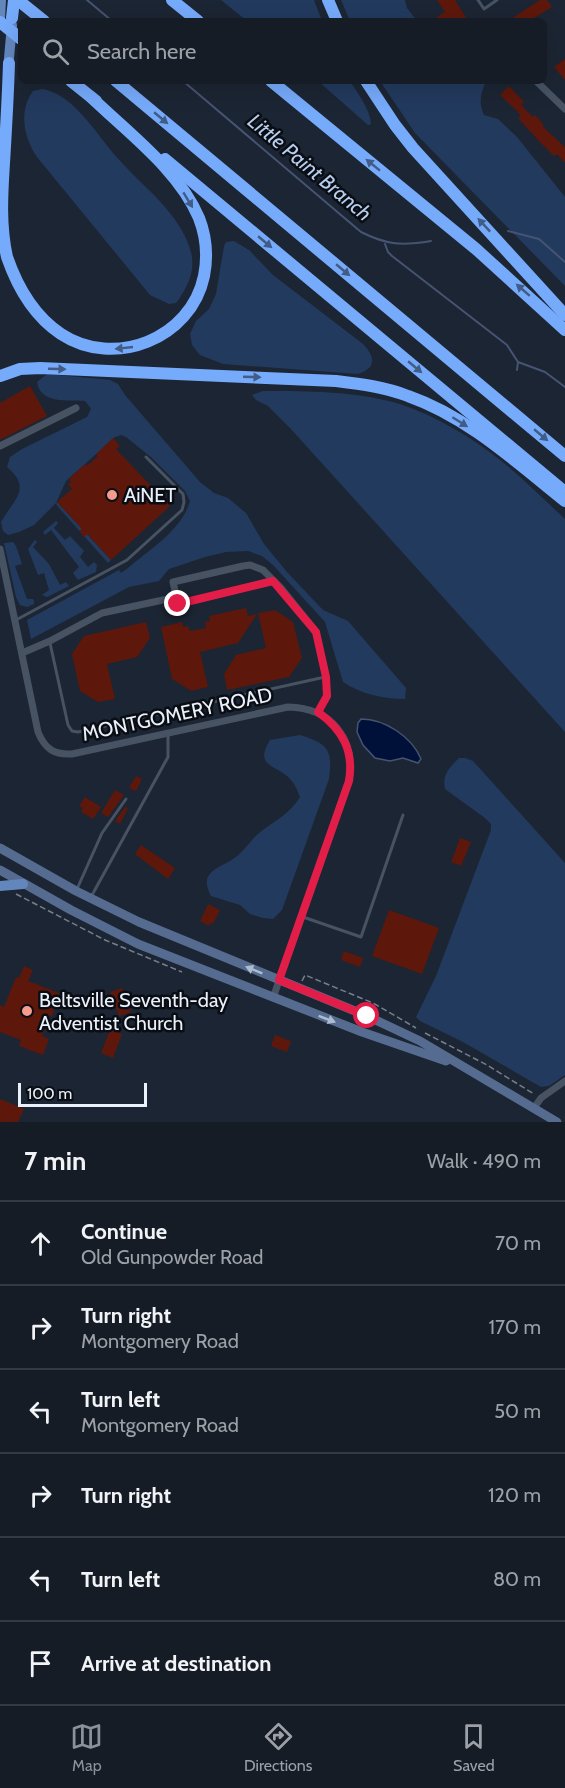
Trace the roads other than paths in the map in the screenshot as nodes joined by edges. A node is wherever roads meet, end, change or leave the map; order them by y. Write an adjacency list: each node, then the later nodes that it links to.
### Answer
1 (1, 0): 11 (main road)
2 (13, 0): 11 (highway)
3 (18, 0): 8 (highway)
4 (172, 0): 9 (highway)
5 (328, 0): 10 (highway)
6 (478, 0): 7 (lane)
7 (497, 0)
8 (40, 18)
9 (194, 18)
10 (336, 18)
11 (3, 21): 12 (highway); 13 (main road)
12 (18, 37)
13 (9, 63): 19 (highway, one-way to 13); 21 (main road)
14 (75, 84): 19 (highway)
15 (120, 84): 27 (highway, one-way to 27)
16 (275, 84): 23 (highway, one-way to 16)
17 (368, 84): 22 (highway, one-way to 17)
18 (539, 84): 20 (street)
19 (91, 97): 29 (highway, one-way to 29)
20 (564, 107)
21 (0, 138)
22 (565, 315)
23 (565, 330)
24 (0, 376): 30 (highway, one-way to 30)
25 (76, 408): 26 (street)
26 (0, 446)
27 (565, 456)
28 (146, 457): 34 (lane)
29 (565, 492)
30 (565, 501)
31 (0, 549): 34 (street, MONTGOMERY ROAD)
32 (273, 581): 33 (street); 33 (street); 37 (street)
33 (177, 597): 35 (street)
34 (15, 620): 36 (street, MONTGOMERY ROAD)
35 (50, 641): 36 (street); 37 (lane)
36 (22, 653): 39 (street, MONTGOMERY ROAD)
37 (326, 677): 38 (street)
38 (318, 712): 39 (street, MONTGOMERY ROAD); 48 (street)
39 (168, 733): 47 (lane)
40 (126, 800): 46 (lane)
41 (403, 815): 48 (lane)
42 (0, 848): 46 (main road)
43 (0, 870): 44 (main road)
44 (23, 884): 45 (main road); 50 (main road)
45 (0, 886)
46 (76, 891): 47 (main road)
47 (90, 898): 49 (main road, one-way to 47)
48 (302, 916): 49 (street)
49 (279, 980): 50 (street); 51 (main road)
50 (273, 998): 51 (main road, one-way to 51)
51 (474, 1072): 53 (main road)
52 (565, 1081): 53 (street)
53 (534, 1108): 54 (main road)
54 (557, 1122)

